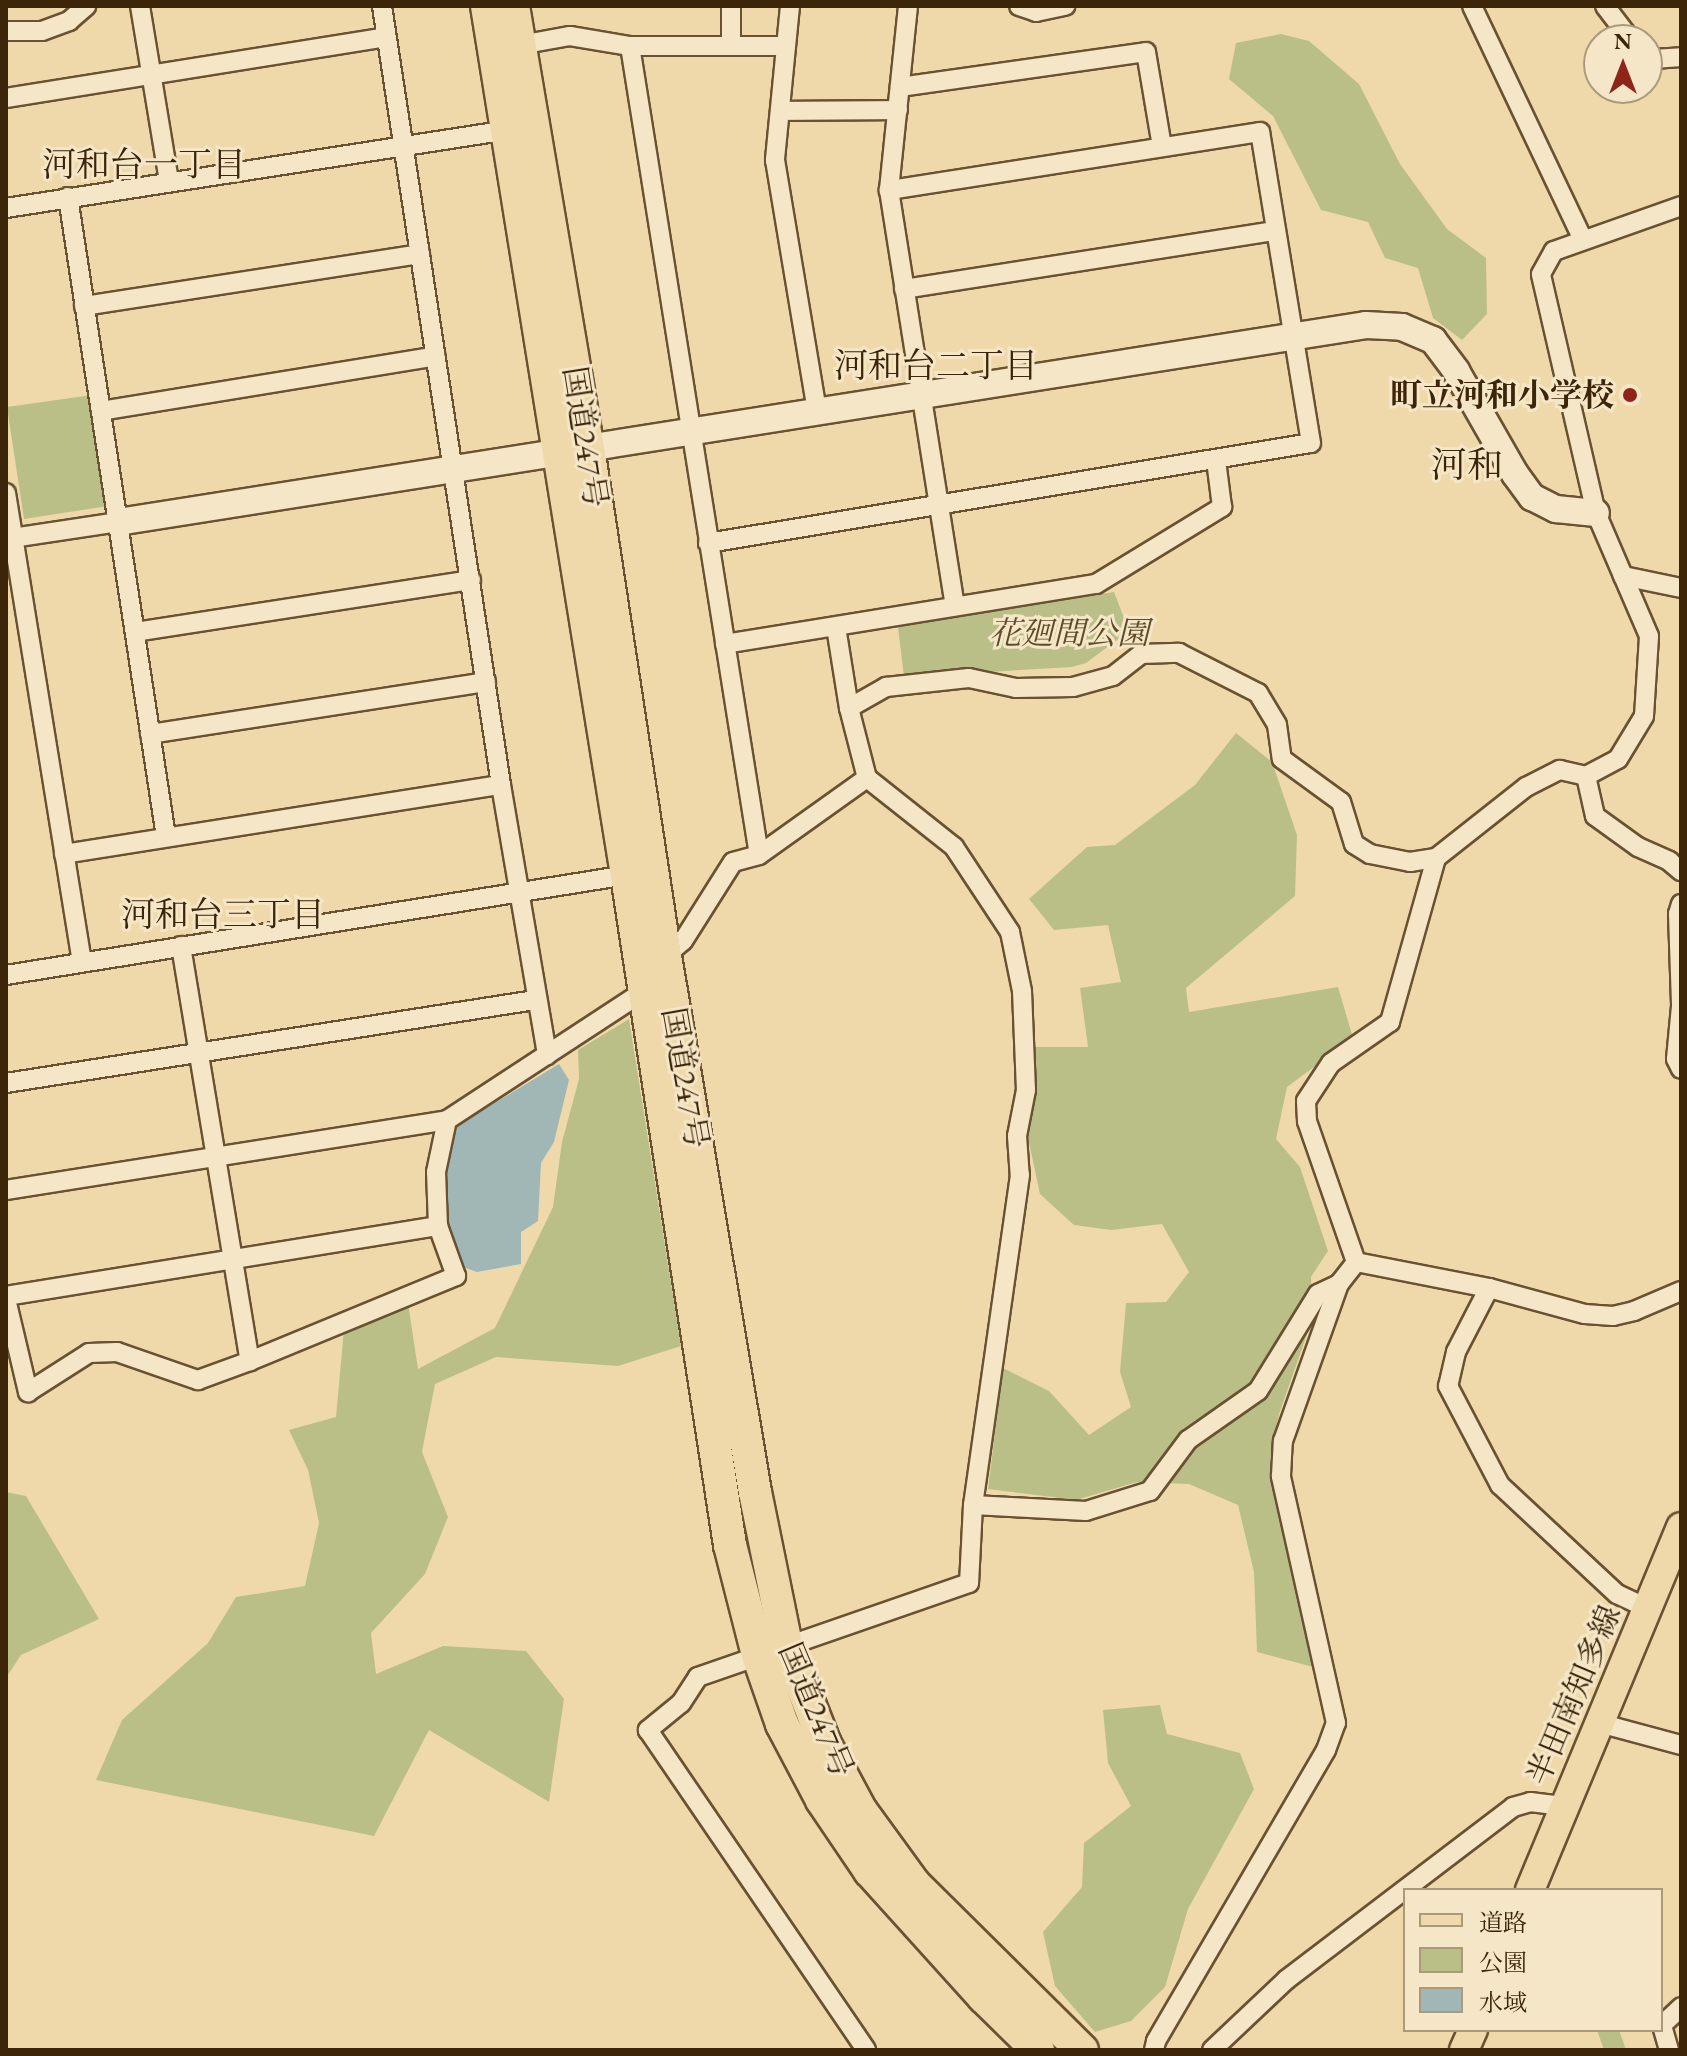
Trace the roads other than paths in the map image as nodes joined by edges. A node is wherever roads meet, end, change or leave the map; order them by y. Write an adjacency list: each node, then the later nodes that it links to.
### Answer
1 (86, 6): 14 (street)
2 (140, 6): 20 (street)
3 (382, 6): 15 (street)
4 (487, 6): 25 (highway, 国道247号)
5 (513, 6): 16 (highway, 国道247号)
6 (731, 6): 18 (street)
7 (790, 6): 19 (street)
8 (908, 6): 21 (street)
9 (1019, 6): 10 (street)
10 (1065, 6)
11 (1472, 6): 34 (street)
12 (1605, 6): 13 (street)
13 (1619, 24)
14 (6, 31)
15 (386, 37): 20 (street); 26 (street)
16 (520, 45): 17 (street); 44 (highway, 国道247号)
17 (630, 46): 18 (street); 43 (street)
18 (731, 46): 19 (street)
19 (786, 46): 24 (street)
20 (151, 75): 22 (street); 28 (street)
21 (900, 87): 23 (street); 27 (street)
22 (6, 98)
23 (898, 110): 24 (street); 29 (street)
24 (780, 111): 42 (street)
25 (508, 130): 26 (street); 44 (highway, 国道247号)
26 (402, 146): 28 (street); 35 (street)
27 (1162, 147): 29 (street); 33 (street)
28 (169, 182): 30 (street)
29 (889, 190): 36 (street)
30 (68, 197): 32 (street); 37 (street)
31 (1681, 206): 34 (street)
32 (6, 208)
33 (1276, 231): 36 (street); 38 (street)
34 (1582, 238): 49 (street)
35 (420, 254): 37 (street); 39 (street)
36 (904, 289): 40 (street)
37 (84, 306): 41 (street)
38 (1294, 336): 40 (street); 45 (street); 49 (street)
39 (436, 356): 41 (street); 46 (street)
40 (920, 395): 42 (street); 48 (street)
41 (101, 411): 50 (street)
42 (817, 412): 43 (street)
43 (693, 432): 44 (street); 52 (street)
44 (573, 450): 46 (street); 71 (highway, 国道247号); 75 (highway, 国道247号)
45 (1216, 460): 48 (street); 56 (street)
46 (455, 469): 50 (street); 54 (street)
47 (6, 493): 51 (street)
48 (940, 505): 52 (street); 56 (street)
49 (1596, 513): 53 (street)
50 (118, 522): 51 (street); 58 (street)
51 (10, 538): 67 (street)
52 (708, 543): 59 (street)
53 (1623, 576): 55 (street); 63 (street)
54 (471, 580): 58 (street); 60 (street)
55 (1681, 588)
56 (955, 605): 57 (street)
57 (836, 627): 59 (street); 61 (street)
58 (135, 632): 62 (street)
59 (725, 644): 68 (street)
60 (486, 682): 62 (street); 65 (street)
61 (849, 708): 64 (street); 69 (street)
62 (150, 734): 66 (street)
63 (1586, 776): 69 (street); 70 (street)
64 (867, 778): 68 (street); 96 (street)
65 (501, 785): 66 (street); 72 (street)
66 (166, 837): 67 (street)
67 (64, 854): 76 (street)
68 (759, 855): 75 (street)
69 (1436, 858): 90 (street)
70 (1681, 871)
71 (627, 875): 72 (street); 78 (highway, 国道247号)
72 (520, 892): 74 (street); 79 (street)
73 (1681, 904): 80 (street)
74 (181, 946): 76 (street); 81 (street)
75 (665, 956): 99 (highway, 国道247号)
76 (82, 962): 77 (street)
77 (6, 975)
78 (644, 991): 82 (street); 99 (highway, 国道247号)
79 (535, 1000): 81 (street); 82 (street)
80 (1681, 1006): 83 (street)
81 (199, 1054): 84 (street); 86 (street)
82 (547, 1055): 85 (street)
83 (1681, 1069)
84 (6, 1083)
85 (447, 1120): 86 (street); 88 (street)
86 (215, 1156): 87 (street); 89 (street)
87 (6, 1190)
88 (438, 1226): 89 (street); 95 (street)
89 (233, 1260): 94 (street); 95 (street)
90 (1356, 1262): 91 (street); 92 (street)
91 (1339, 1284): 96 (street); 112 (street)
92 (1489, 1288): 93 (street); 98 (street)
93 (1681, 1291)
94 (6, 1297): 95 (street)
95 (250, 1361)
96 (973, 1505): 99 (street)
97 (1681, 1527): 98 (main road, 半田南知多線)
98 (1649, 1609): 100 (main road, 半田南知多線)
99 (772, 1650): 109 (street); 110 (highway, 国道247号); 111 (highway, 国道247号)
100 (1599, 1723): 101 (street); 102 (main road, 半田南知多線)
101 (1681, 1745)
102 (1563, 1806): 103 (street); 104 (main road, 半田南知多線)
103 (1407, 1888)
104 (1531, 1888)
105 (1403, 1891): 113 (street)
106 (1681, 2007): 107 (street)
107 (1663, 2024)
108 (1663, 2029): 114 (street)
109 (866, 2050)
110 (1038, 2050)
111 (1082, 2050)
112 (1154, 2050)
113 (1212, 2050)
114 (1669, 2050)

